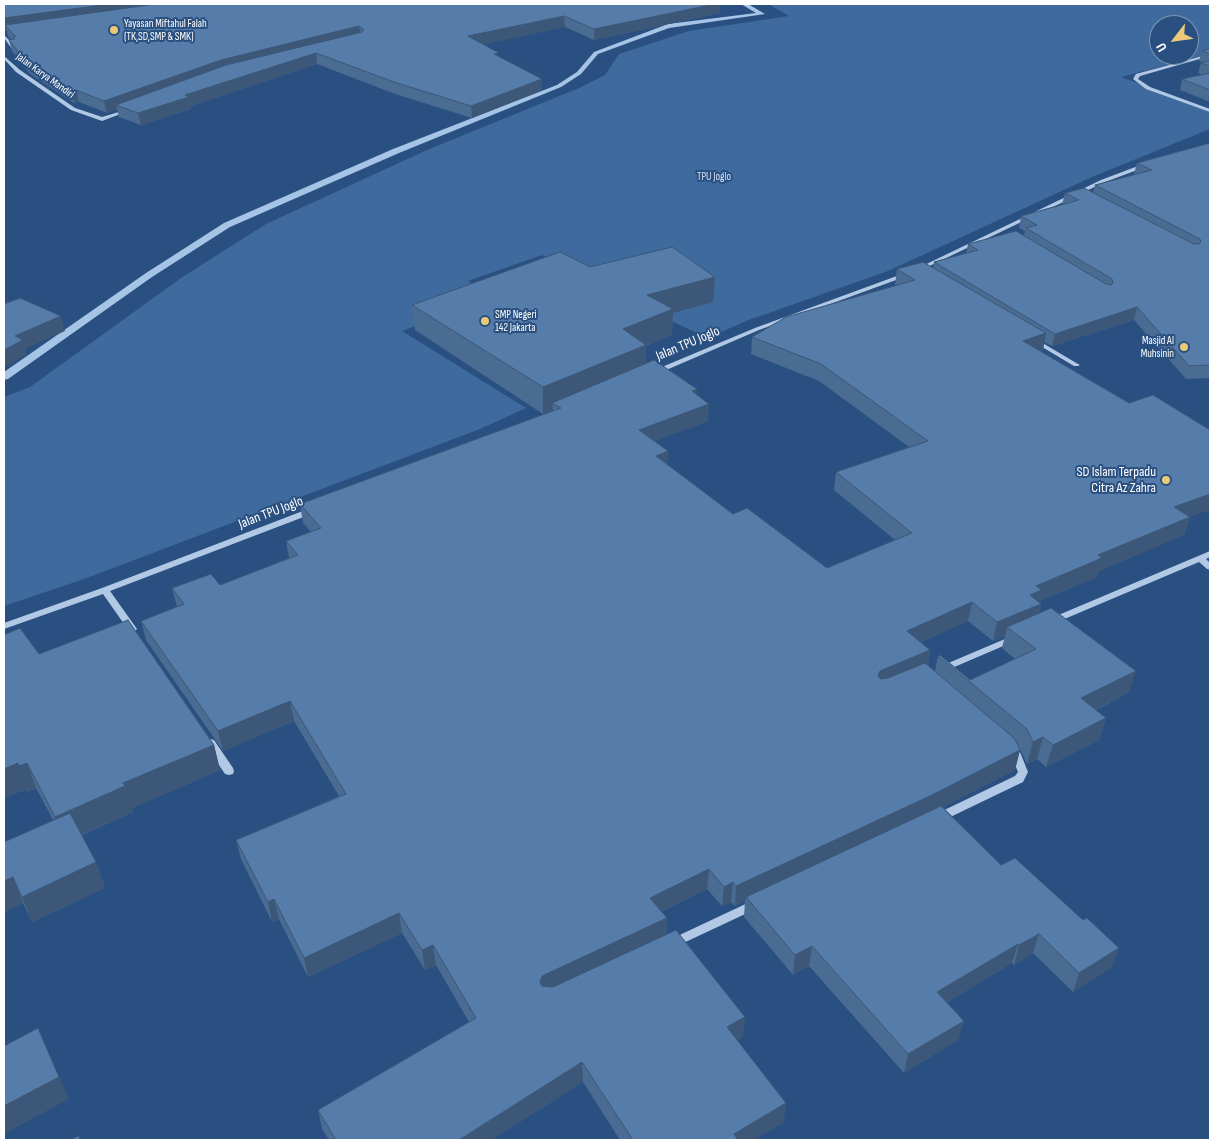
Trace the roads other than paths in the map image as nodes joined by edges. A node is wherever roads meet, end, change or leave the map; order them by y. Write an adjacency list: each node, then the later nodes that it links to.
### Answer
1 (4, 36): 2 (street)
2 (14, 48)
3 (1210, 55): 6 (street)
4 (4, 57): 5 (street, Jalan Karya Mandiri)
5 (133, 108)
6 (1210, 112)
7 (1150, 164): 8 (street, Jalan TPU Joglo)
8 (1078, 193): 9 (street); 10 (street, Jalan TPU Joglo)
9 (1086, 197)
10 (1000, 230): 11 (street); 12 (street, Jalan TPU Joglo)
11 (1009, 235)
12 (916, 270): 13 (street); 16 (street, Jalan TPU Joglo)
13 (925, 275)
14 (1026, 335): 15 (street)
15 (1076, 365)
16 (647, 375)
17 (316, 508): 21 (street, Jalan TPU Joglo)
18 (1210, 554): 19 (street)
19 (1198, 558): 20 (street); 22 (street)
20 (1210, 566)
21 (105, 590): 23 (street, Jalan TPU Joglo); 25 (street)
22 (1047, 624)
23 (4, 626)
24 (1021, 635): 26 (street)
25 (139, 640)
26 (933, 673)
27 (206, 738): 29 (street)
28 (1002, 743): 30 (street)
29 (229, 771)
30 (924, 825)
31 (763, 900): 32 (street)
32 (665, 947)

